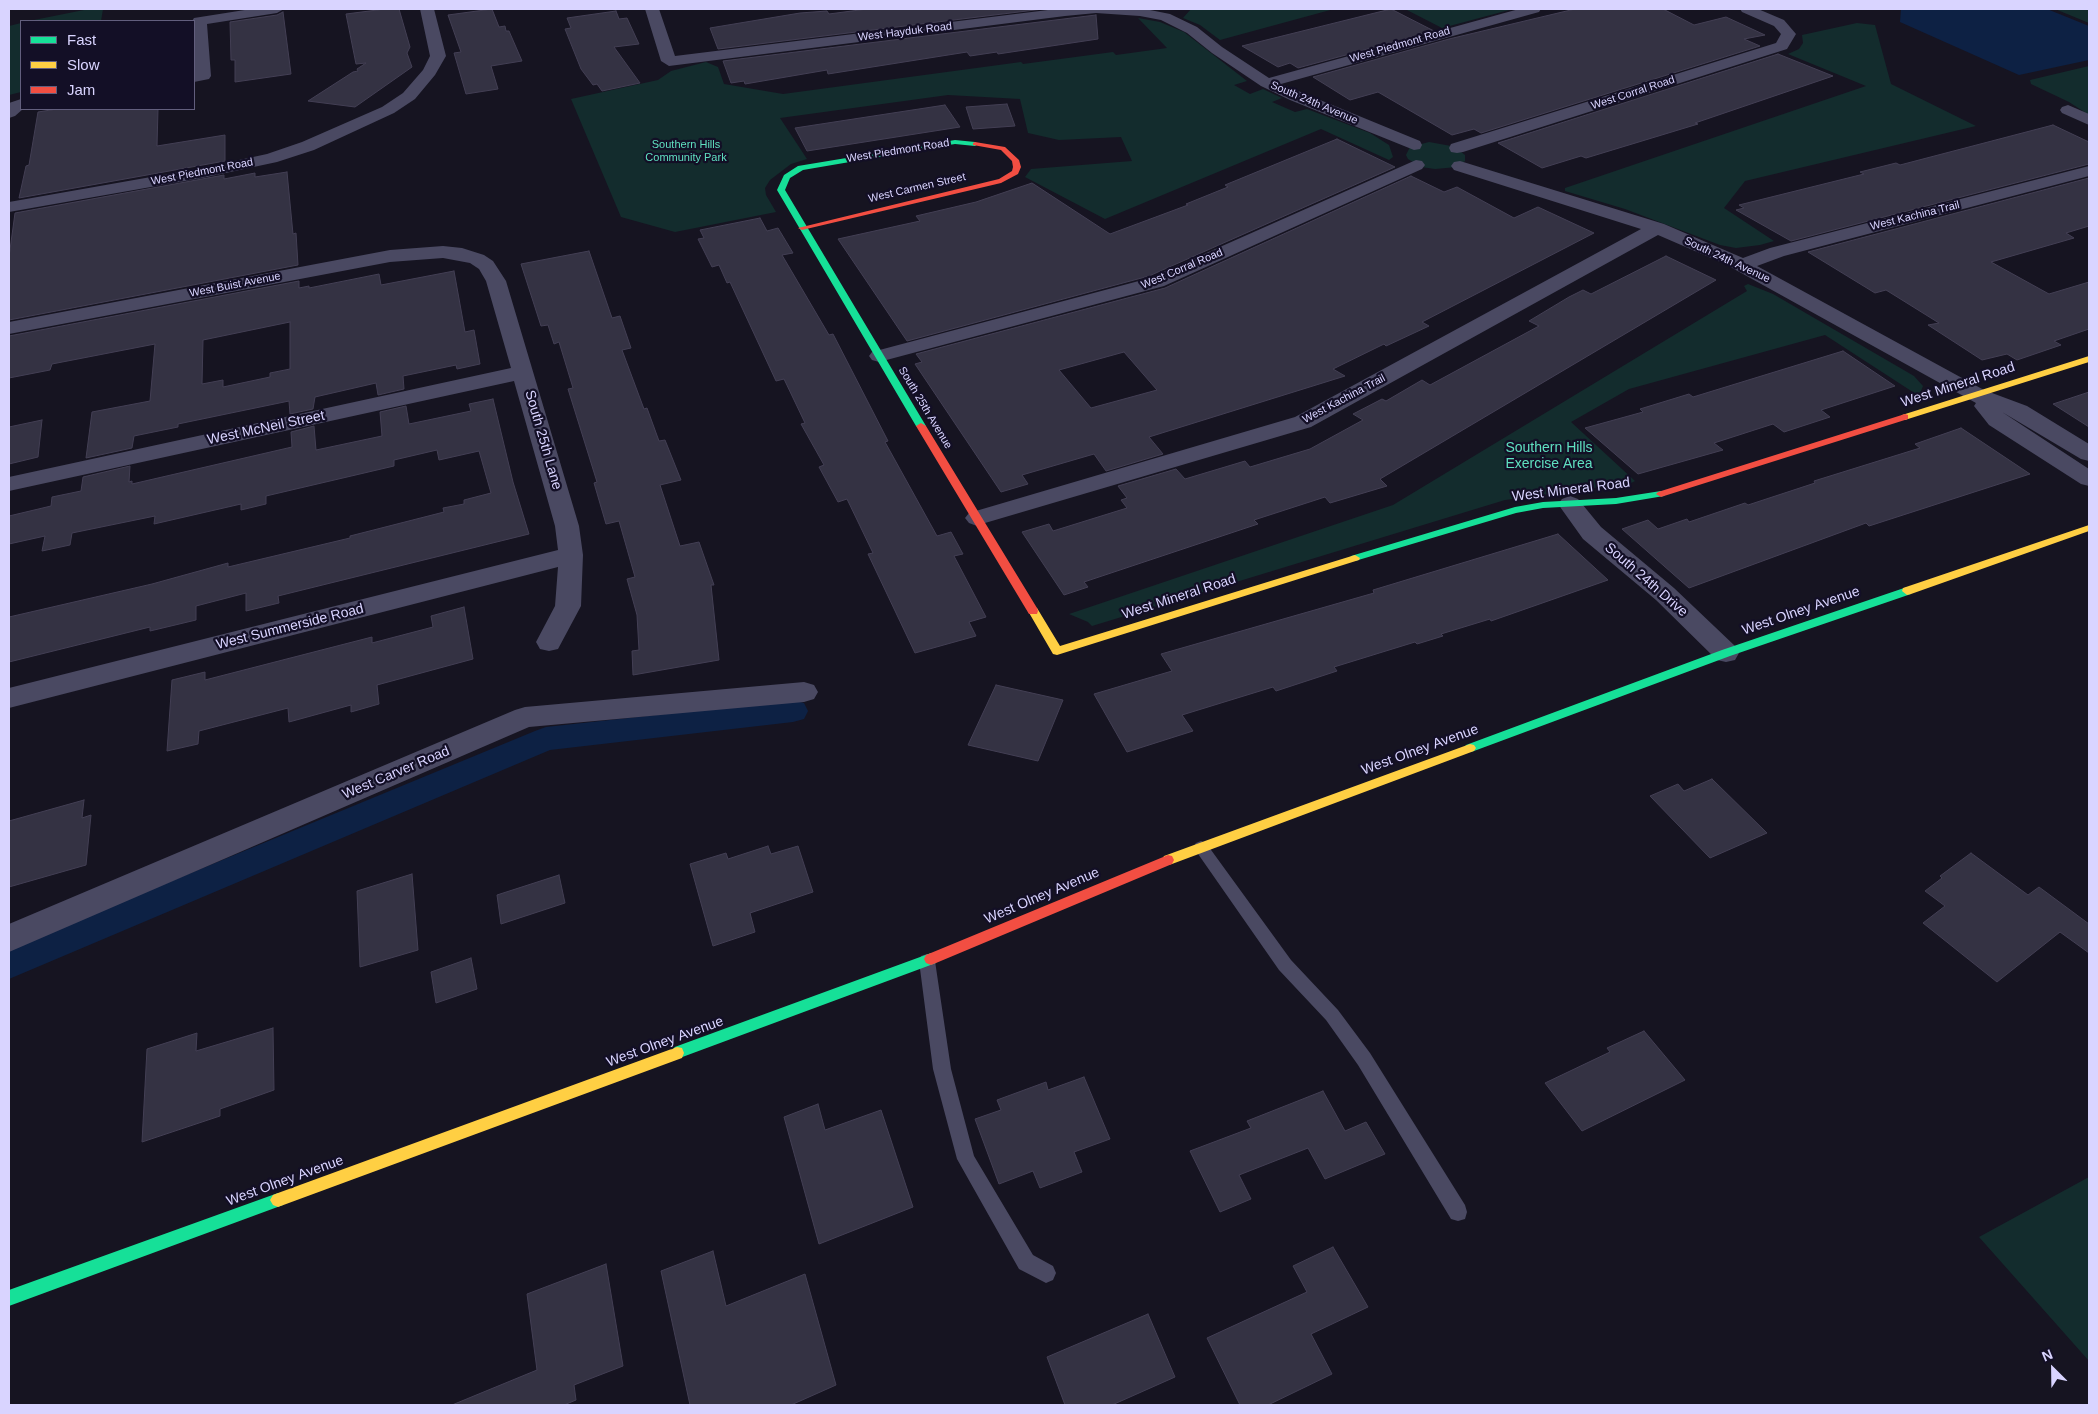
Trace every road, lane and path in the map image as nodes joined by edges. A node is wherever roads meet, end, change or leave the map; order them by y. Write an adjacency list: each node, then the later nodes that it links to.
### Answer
1 (277, 9): 7 (street)
2 (428, 9): 15 (street, West Piedmont Road)
3 (652, 9): 6 (street, West Hayduk Road)
4 (1534, 9): 8 (street, West Piedmont Road)
5 (1747, 9): 12 (street, West Corral Road)
6 (1140, 12): 8 (street, South 24th Avenue)
7 (198, 77)
8 (1267, 83): 12 (street, South 24th Avenue)
9 (2068, 110): 10 (street)
10 (2089, 120)
11 (1011, 154): 14 (street, West Piedmont Road); 16 (street, West Carmen Street)
12 (1437, 156): 17 (street, South 24th Avenue); 21 (street, West Corral Road)
13 (2089, 172): 19 (street, West Kachina Trail)
14 (787, 176): 16 (street, South 25th Avenue)
15 (9, 207)
16 (802, 228): 21 (street, South 25th Avenue)
17 (1658, 228): 19 (street, South 24th Avenue); 31 (street, West Kachina Trail)
18 (462, 254): 20 (street, West Buist Avenue); 23 (street, South 25th Lane)
19 (1742, 265): 24 (street, South 24th Avenue)
20 (9, 328)
21 (879, 356): 31 (street, South 25th Avenue)
22 (2089, 359): 24 (street, West Mineral Road)
23 (524, 372): 29 (street, West McNeil Street); 33 (street, South 25th Lane)
24 (1976, 395): 25 (street, South 24th Avenue); 26 (street, South 24th Avenue); 30 (street, West Mineral Road)
25 (2064, 438): 26 (street); 27 (street, South 24th Avenue)
26 (2039, 447): 28 (street, South 24th Avenue)
27 (2089, 454)
28 (2089, 480)
29 (9, 484)
30 (1570, 504): 35 (street, West Mineral Road); 36 (street, South 24th Drive)
31 (977, 518): 35 (street, South 25th Avenue)
32 (2089, 528): 36 (street, West Olney Avenue)
33 (571, 555): 34 (street, South 25th Lane); 38 (street, West Summerside Road)
34 (549, 642)
35 (1057, 652)
36 (1726, 653): 39 (street, West Olney Avenue)
37 (804, 692): 40 (street, West Carver Road)
38 (9, 698)
39 (1201, 847): 41 (street, West Olney Avenue); 42 (lane)
40 (9, 938)
41 (927, 961): 43 (lane); 44 (street, West Olney Avenue)
42 (1458, 1212)
43 (1046, 1273)
44 (9, 1298)

